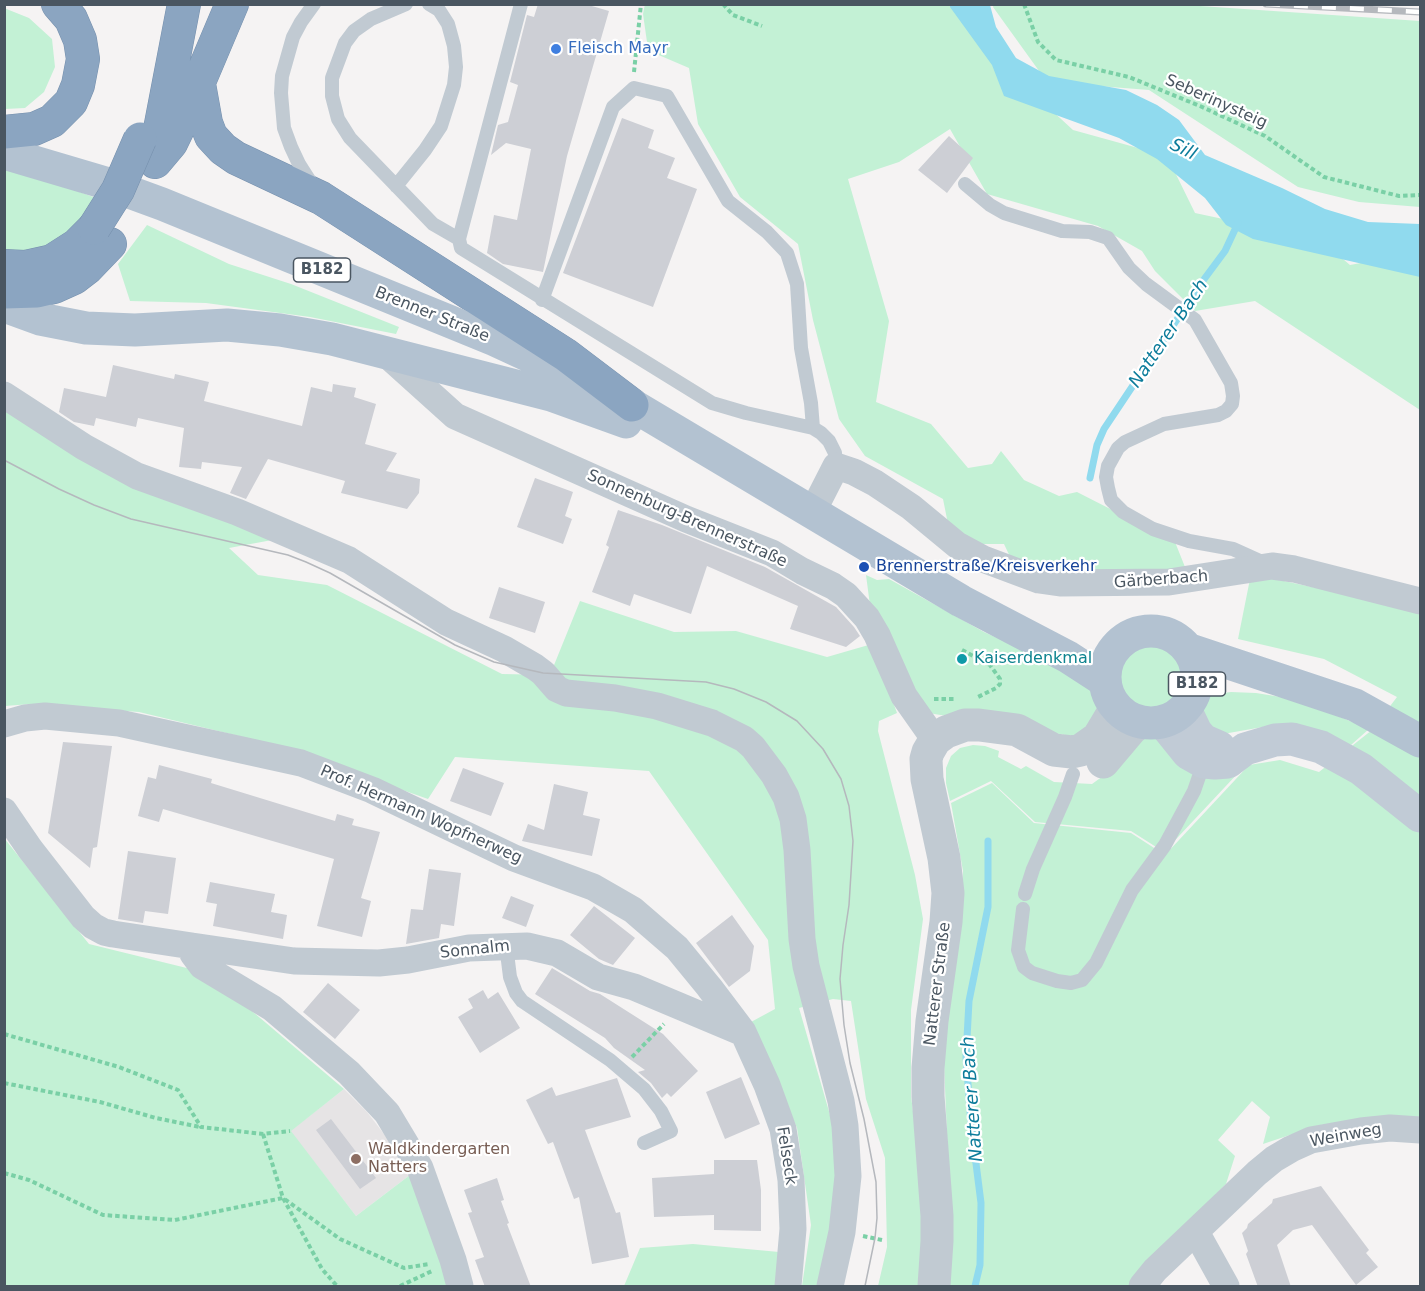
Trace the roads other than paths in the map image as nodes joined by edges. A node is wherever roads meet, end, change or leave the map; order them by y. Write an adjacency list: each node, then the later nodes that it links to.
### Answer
1 (58, 4): 10 (highway)
2 (167, 4): 11 (highway)
3 (184, 4): 11 (highway)
4 (232, 4): 9 (highway)
5 (314, 4): 15 (lane)
6 (406, 4): 14 (lane)
7 (429, 4): 14 (lane)
8 (521, 4): 17 (lane)
9 (199, 84): 11 (highway); 15 (highway)
10 (4, 132)
11 (155, 145): 16 (highway)
12 (4, 153): 24 (main road, Brenner Straße / B182)
13 (965, 184): 29 (lane)
14 (396, 186): 17 (lane)
15 (321, 198): 24 (highway)
16 (102, 236): 18 (highway); 19 (highway)
17 (459, 239): 20 (lane)
18 (4, 266)
19 (4, 292)
20 (542, 300): 25 (lane); 25 (lane)
21 (4, 306): 22 (main road, Brenner Straße / B182)
22 (386, 353): 26 (main road, Brenner Straße / B182); 38 (street, Sonnenburg-Brennerstraße)
23 (4, 395): 55 (street)
24 (632, 405): 26 (main road, Brenner Straße / B182)
25 (813, 428): 27 (lane)
26 (712, 453): 28 (main road, Brenner Straße / B182)
27 (836, 466): 28 (street); 29 (street, Gärberbach)
28 (812, 513): 31 (main road, Brenner Straße / B182)
29 (1272, 566): 30 (street, Gärberbach)
30 (1420, 600)
31 (1026, 634): 32 (main road, Brenner Straße / B182); 35 (main road, Brenner Straße / B182)
32 (1114, 649): 33 (main road, B182); 35 (main road)
33 (1190, 651): 34 (main road, B182); 35 (main road, B182)
34 (1280, 682): 35 (main road, B182); 39 (main road, B182)
35 (1151, 704): 36 (street); 40 (main road); 41 (main road); 42 (street)
36 (979, 712): 38 (street); 42 (street)
37 (4, 724): 49 (street, Prof. Hermann Wopfnerweg)
38 (935, 740): 56 (street, Natterer Straße)
39 (1420, 741)
40 (1245, 749): 41 (main road); 44 (main road)
41 (1204, 762): 46 (lane)
42 (1073, 774): 45 (lane)
43 (4, 811): 48 (street, Sonnalm)
44 (1420, 816)
45 (1025, 894)
46 (1023, 909)
47 (506, 945): 48 (street, Sonnalm); 49 (street, Sonnalm); 51 (lane)
48 (192, 946): 53 (street)
49 (742, 1032): 54 (street, Felseck)
50 (1420, 1130): 52 (street, Weinweg)
51 (644, 1143)
52 (1196, 1232): 57 (street, Weinweg); 58 (street)
53 (460, 1287)
54 (788, 1287)
55 (830, 1287)
56 (934, 1287)
57 (1142, 1287)
58 (1226, 1287)

